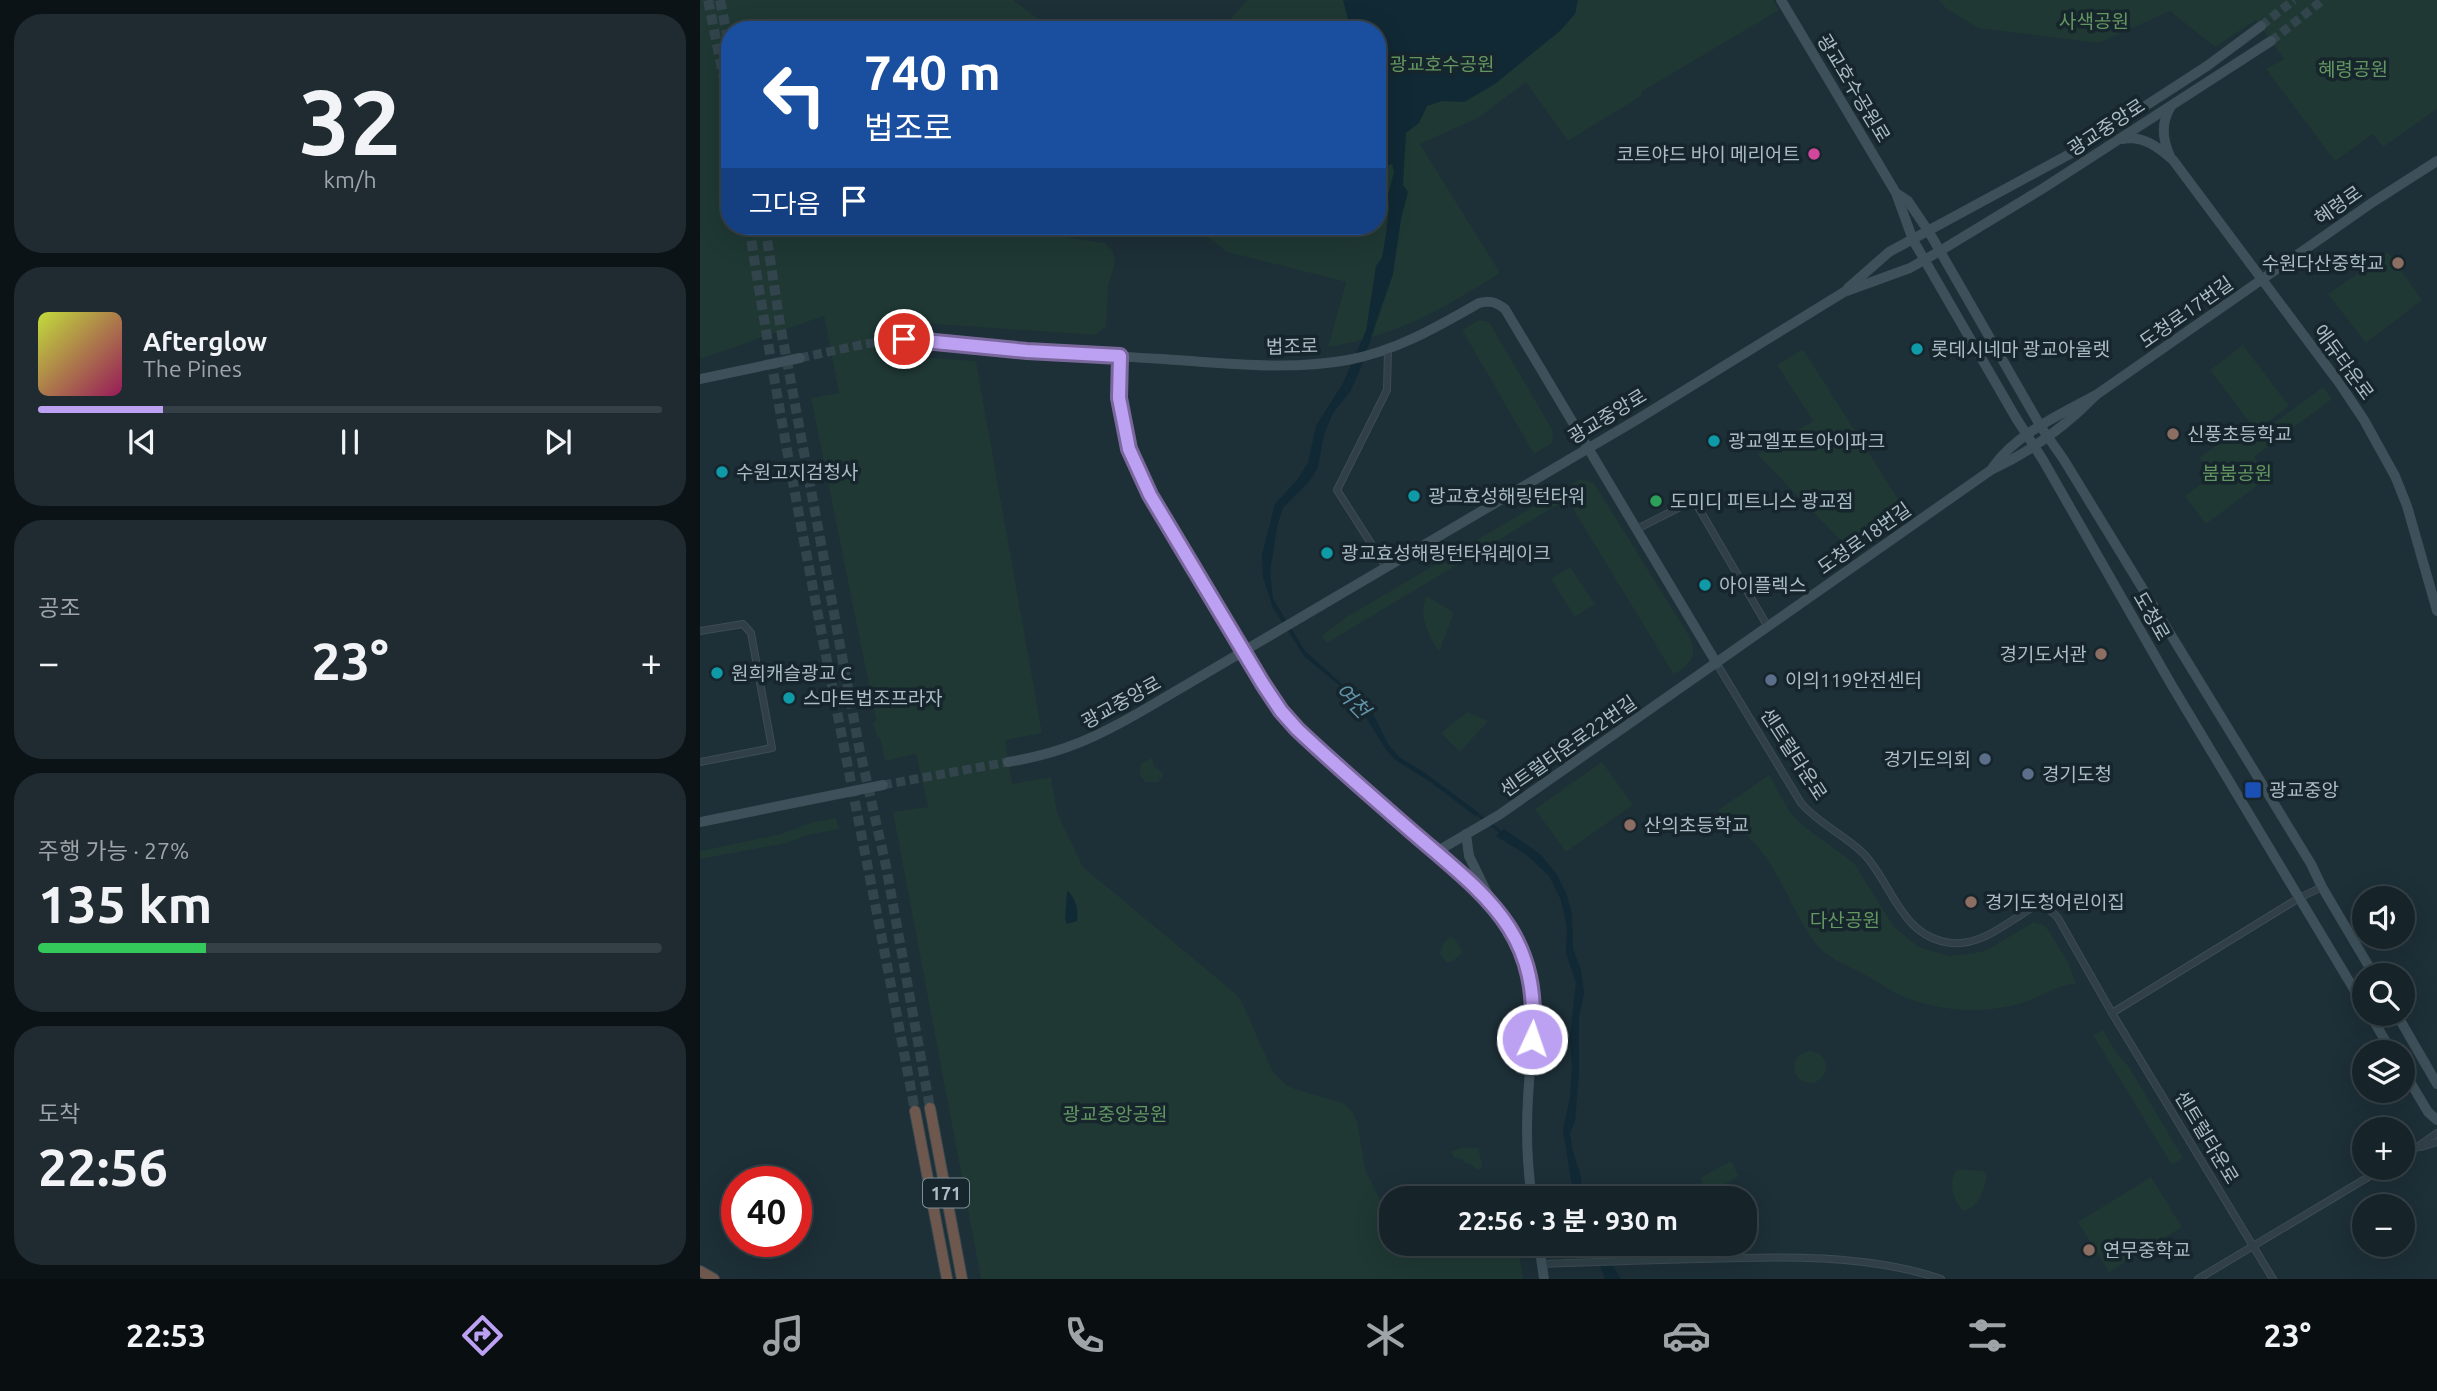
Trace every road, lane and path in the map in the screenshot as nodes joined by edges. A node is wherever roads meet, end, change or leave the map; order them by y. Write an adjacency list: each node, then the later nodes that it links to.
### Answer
1 (1781, 0): 8 (street, 광교호수공원로)
2 (2261, 26): 9 (street, 광교중앙로)
3 (2271, 41): 4 (street, 광교중앙로)
4 (2172, 105): 5 (street, 광교중앙로); 6 (street)
5 (2118, 140): 6 (street); 11 (street, 광교중앙로)
6 (2173, 160): 13 (street, 에듀타운로)
7 (2437, 161): 13 (street, 혜령로)
8 (1896, 193): 9 (street, 광교호수공원로); 10 (street, 광교호수공원로)
9 (1929, 232): 10 (street, 광교중앙로); 11 (street, 광교호수공원로)
10 (1913, 240): 12 (street, 도청로); 14 (street, 광교중앙로)
11 (1940, 251): 12 (street, 광교중앙로); 21 (street, 도청로)
12 (1925, 259): 14 (street, 광교중앙로); 22 (street, 도청로)
13 (2262, 280): 20 (street, 도청로17번길); 29 (street, 에듀타운로)
14 (1844, 292): 24 (street, 광교중앙로)
15 (904, 339): 17 (street, 법조로)
16 (1386, 350): 17 (street, 법조로); 24 (street, 법조로); 28 (street)
17 (1120, 356): 32 (street)
18 (800, 358): 19 (street)
19 (700, 379)
20 (2096, 396): 21 (street, 도청로17번길); 23 (street, 도청로17번길)
21 (2040, 427): 22 (street, 도청로17번길); 23 (street, 도청로)
22 (2028, 436): 25 (street, 도청로); 26 (street, 도청로17번길)
23 (2047, 438): 25 (street, 도청로17번길); 40 (street, 도청로)
24 (1589, 447): 27 (street, 센트럴타운로); 28 (street, 광교중앙로)
25 (2035, 447): 26 (street, 도청로18번길); 41 (street, 도청로)
26 (1991, 470): 30 (street, 도청로18번길)
27 (1637, 529): 30 (street); 33 (street, 센트럴타운로)
28 (1386, 567): 32 (street, 광교중앙로)
29 (2437, 611)
30 (1768, 627): 33 (street, 도청로18번길)
31 (700, 631): 34 (street)
32 (1245, 651): 35 (street, 광교중앙로); 39 (street)
33 (1717, 664): 38 (street, 센트럴타운로22번길); 45 (street, 센트럴타운로)
34 (700, 762)
35 (1008, 762)
36 (883, 785): 37 (street)
37 (700, 822)
38 (1466, 834): 39 (street, 센트럴타운로22번길); 42 (street)
39 (1436, 852): 42 (street)
40 (2322, 887): 41 (street); 43 (street, 도청로)
41 (2299, 898): 44 (street, 도청로); 45 (street)
42 (1492, 903): 56 (street)
43 (2367, 963)
44 (2352, 986)
45 (2112, 1013): 57 (street, 센트럴타운로)
46 (2404, 1026): 47 (street)
47 (2437, 1084)
48 (2415, 1090): 51 (street)
49 (930, 1108): 63 (highway, 171)
50 (915, 1111): 62 (highway, 171)
51 (2437, 1120)
52 (2437, 1133): 54 (street)
53 (2437, 1142): 54 (street)
54 (2416, 1149)
55 (2363, 1180): 57 (street)
56 (1531, 1186)
57 (2253, 1246): 66 (street); 67 (street, 센트럴타운로)
58 (1541, 1256): 59 (street)
59 (1542, 1264): 64 (street); 65 (street)
60 (700, 1271): 61 (highway)
61 (714, 1279)
62 (947, 1279)
63 (962, 1279)
64 (1544, 1279)
65 (1941, 1279)
66 (2198, 1279)
67 (2273, 1279)

